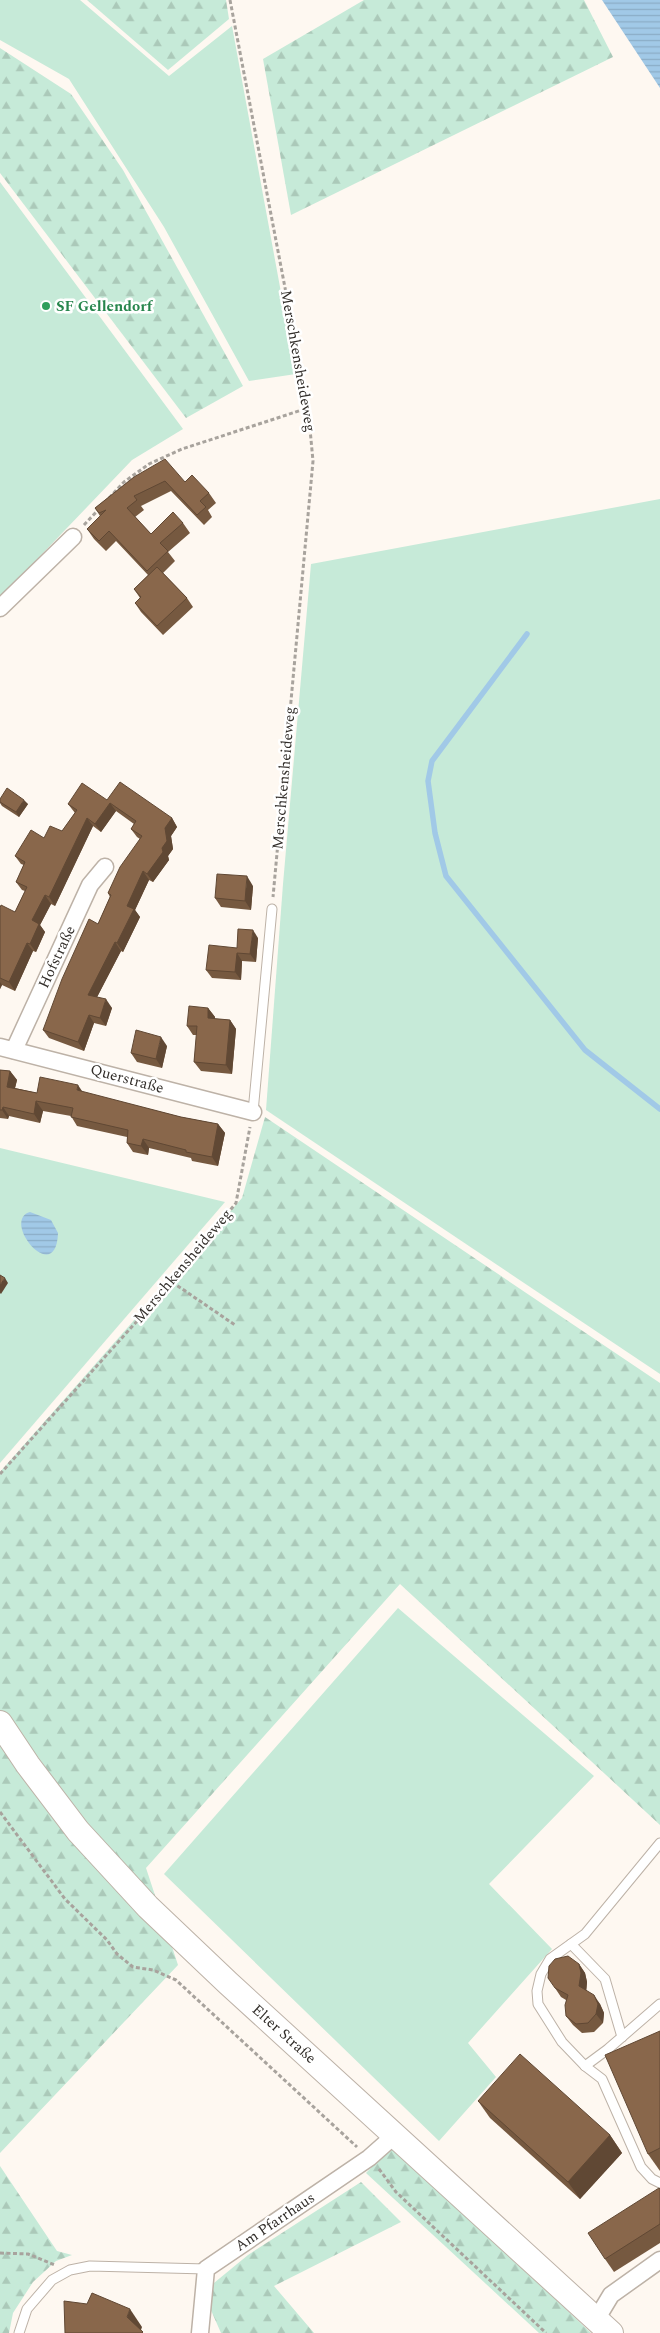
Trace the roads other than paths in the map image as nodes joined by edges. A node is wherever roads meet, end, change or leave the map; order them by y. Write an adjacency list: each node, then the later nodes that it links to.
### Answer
1 (73, 537): 2 (street)
2 (0, 608)
3 (105, 867): 5 (street, Hofstraße)
4 (272, 909): 6 (lane)
5 (7, 1048): 6 (street, Querstraße)
6 (253, 1112)
7 (0, 1723): 13 (main road, Elter Straße)
8 (660, 1843): 9 (lane)
9 (571, 1944): 11 (lane); 12 (lane)
10 (660, 2004): 11 (lane)
11 (622, 2037): 12 (lane)
12 (585, 2066): 14 (lane)
13 (395, 2135): 16 (street, Am Pfarrhaus); 17 (main road, Elter Straße)
14 (660, 2183)
15 (660, 2260): 17 (street, Elter Straße)
16 (206, 2269): 18 (lane); 19 (street)
17 (604, 2326)
18 (19, 2333)
19 (200, 2333)

